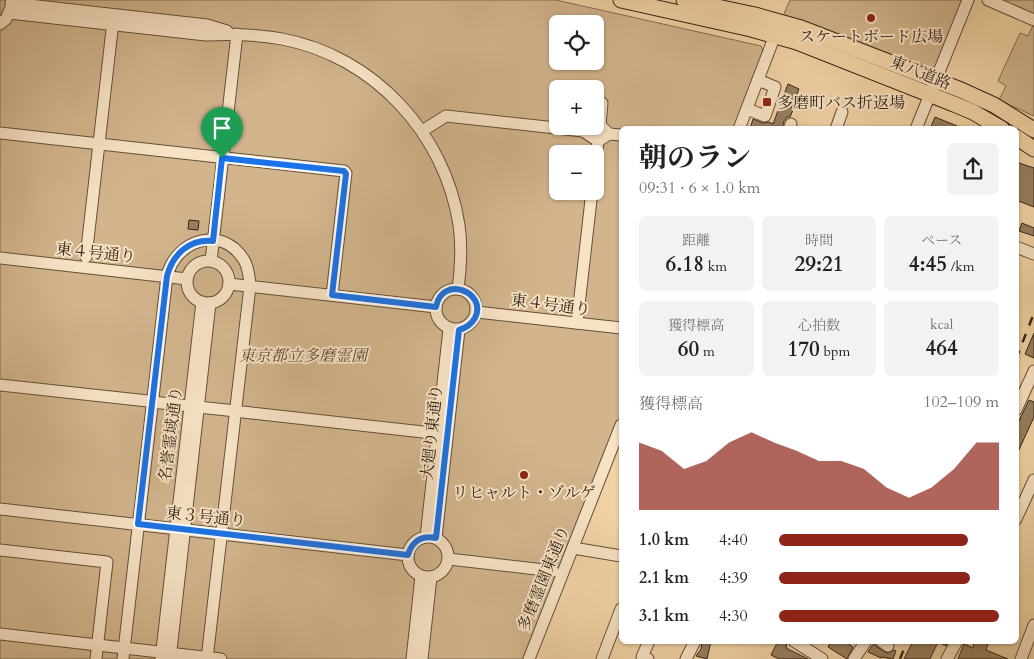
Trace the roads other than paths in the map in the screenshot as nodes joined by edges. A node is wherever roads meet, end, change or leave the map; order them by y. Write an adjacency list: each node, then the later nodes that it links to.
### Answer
1 (621, 0): 8 (main road, 東八道路)
2 (684, 0): 8 (main road, 東八道路)
3 (968, 0): 12 (street)
4 (988, 0): 6 (street)
5 (10, 5): 7 (street); 10 (street)
6 (1034, 20)
7 (0, 24)
8 (778, 28): 11 (street); 12 (main road, 東八道路)
9 (112, 30): 29 (street)
10 (237, 34): 22 (street); 32 (street)
11 (758, 80): 13 (street); 13 (street)
12 (933, 87): 17 (street); 18 (main road, 東八道路); 21 (main road, 東八道路)
13 (747, 109): 15 (street)
14 (842, 112): 16 (street)
15 (740, 126)
16 (837, 126)
17 (917, 126)
18 (997, 126)
19 (549, 127): 22 (street)
20 (604, 129): 24 (street)
21 (1034, 130)
22 (422, 131): 44 (street)
23 (0, 133): 29 (street)
24 (609, 134): 26 (street); 28 (street)
25 (589, 135): 28 (street)
26 (619, 135)
27 (1019, 139): 31 (main road)
28 (598, 141): 30 (street)
29 (99, 144): 32 (street); 37 (street)
30 (598, 145)
31 (1034, 149)
32 (222, 158): 34 (street); 45 (street)
33 (591, 200): 49 (street)
34 (213, 241): 39 (street); 40 (street); 43 (street)
35 (1019, 248): 36 (street)
36 (1034, 254)
37 (86, 256)
38 (0, 258): 40 (street, 東４号通り)
39 (211, 261): 41 (street); 42 (street)
40 (167, 276): 41 (street, 東４号通り); 54 (street)
41 (188, 279): 46 (street)
42 (229, 284): 43 (street); 46 (street)
43 (250, 286): 45 (street); 57 (street)
44 (458, 289): 47 (street); 48 (street)
45 (332, 295): 47 (street)
46 (206, 302): 56 (street, 名誉霊域通り)
47 (436, 307): 51 (street)
48 (477, 312): 49 (street, 東４号通り); 51 (street)
49 (577, 323): 50 (street, 東４号通り)
50 (619, 328)
51 (454, 329): 66 (street, 大廻り東通り)
52 (1034, 371): 55 (street)
53 (0, 385): 54 (street)
54 (150, 402): 56 (street); 63 (street)
55 (1019, 404)
56 (194, 407): 57 (street); 64 (street, 名誉霊域通り)
57 (239, 412): 59 (street); 65 (street)
58 (619, 430): 67 (street, 多磨霊園東通り)
59 (432, 433)
60 (1034, 480): 62 (street)
61 (0, 509): 63 (street, 東３号通り)
62 (1019, 510)
63 (138, 524): 64 (street, 東３号通り); 84 (street)
64 (180, 529): 65 (street, 東３号通り); 85 (street, 名誉霊域通り)
65 (222, 534): 69 (street, 東３号通り); 86 (street)
66 (431, 537): 69 (street); 71 (street)
67 (573, 548): 70 (street); 90 (street, 多磨霊園東通り)
68 (0, 550): 82 (street)
69 (408, 555): 73 (street)
70 (619, 556)
71 (449, 559): 72 (street); 73 (street)
72 (553, 571)
73 (426, 577): 83 (street)
74 (619, 613): 91 (street)
75 (1034, 625): 97 (street)
76 (0, 634): 82 (street)
77 (648, 644): 92 (street)
78 (694, 644): 93 (street)
79 (799, 644): 94 (street)
80 (864, 644): 95 (street)
81 (955, 644): 96 (street)
82 (97, 645): 84 (street); 87 (street)
83 (420, 651): 89 (street)
84 (124, 654): 85 (street)
85 (166, 656): 86 (street)
86 (207, 658): 88 (street)
87 (96, 659)
88 (222, 659)
89 (412, 659)
90 (529, 659)
91 (602, 659)
92 (648, 659)
93 (686, 659)
94 (822, 659)
95 (854, 659)
96 (947, 659)
97 (1021, 659)

